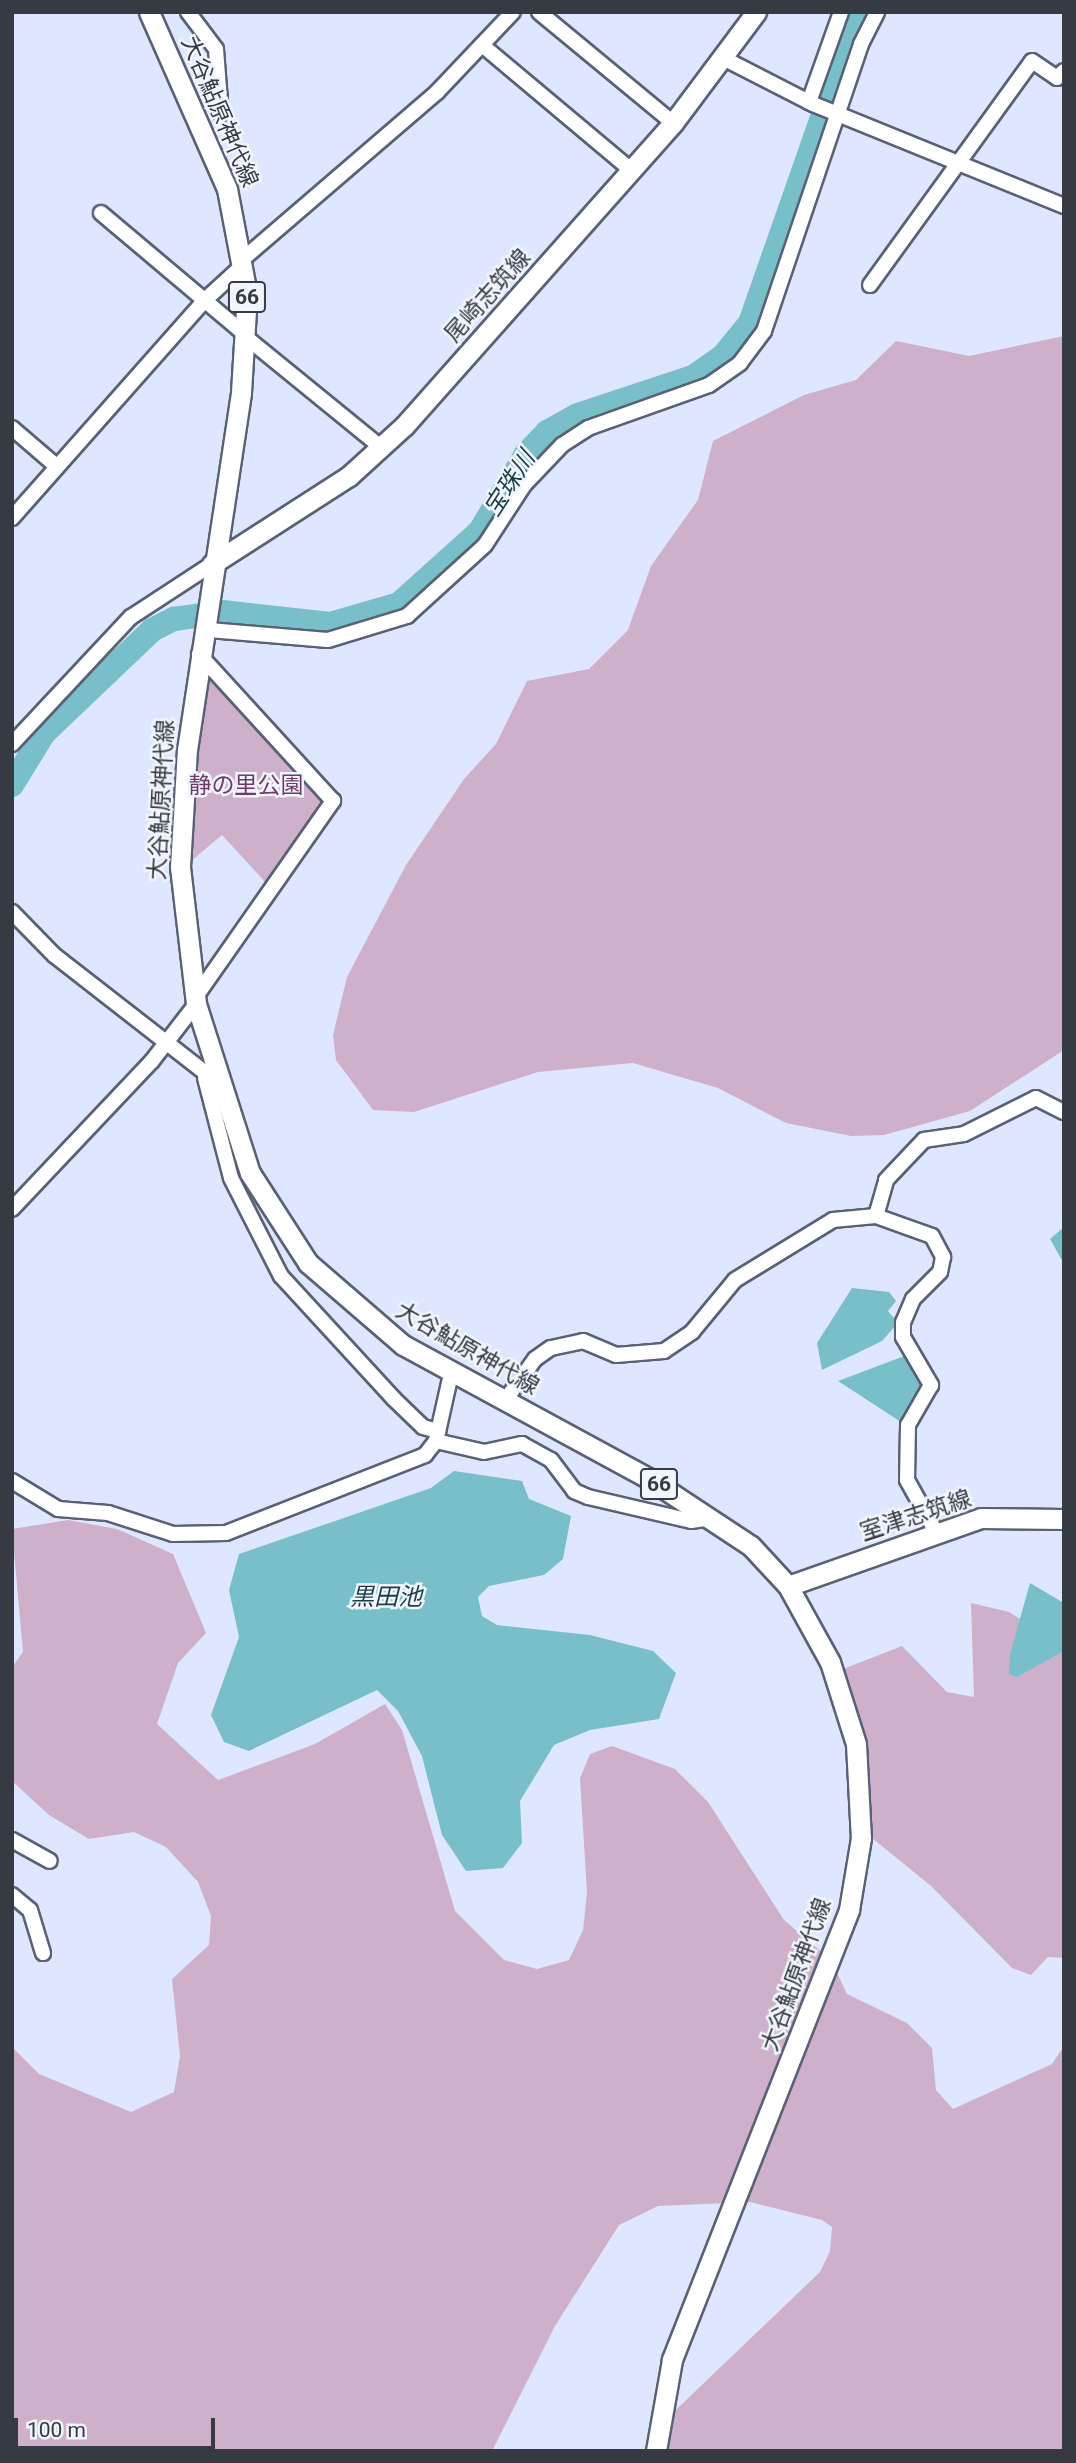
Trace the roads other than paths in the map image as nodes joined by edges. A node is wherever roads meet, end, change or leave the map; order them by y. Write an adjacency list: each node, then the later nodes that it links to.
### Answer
1 (149, 12): 19 (main road, 大谷鮎原神代線 / 66)
2 (188, 12): 13 (street)
3 (513, 12): 8 (street)
4 (539, 12): 14 (street)
5 (755, 12): 9 (main road, 尾崎志筑線)
6 (841, 12): 11 (street)
7 (877, 12): 12 (street)
8 (482, 45): 16 (street); 19 (street)
9 (721, 57): 11 (street); 14 (main road, 尾崎志筑線)
10 (1064, 71): 15 (street)
11 (811, 103): 12 (street)
12 (836, 113): 15 (street); 28 (street)
13 (221, 114)
14 (673, 123): 16 (main road, 尾崎志筑線)
15 (955, 162): 17 (street); 20 (street)
16 (631, 170): 24 (main road, 尾崎志筑線)
17 (1064, 206)
18 (101, 213): 21 (street)
19 (243, 262): 21 (street); 22 (main road, 大谷鮎原神代線 / 66)
20 (870, 285)
21 (205, 300): 22 (street); 25 (street)
22 (247, 337): 24 (street); 27 (main road, 大谷鮎原神代線 / 66)
23 (12, 428): 25 (street)
24 (382, 448): 27 (main road, 尾崎志筑線)
25 (55, 465): 26 (street)
26 (12, 518)
27 (212, 564): 28 (main road, 大谷鮎原神代線 / 66); 30 (street)
28 (206, 628): 29 (main road, 大谷鮎原神代線 / 66)
29 (199, 654): 32 (main road, 大谷鮎原神代線 / 66); 32 (street)
30 (12, 744)
31 (12, 912): 33 (street)
32 (196, 1001): 33 (street); 34 (main road, 大谷鮎原神代線 / 66)
33 (167, 1042): 34 (street); 36 (street)
34 (210, 1078): 38 (main road, 大谷鮎原神代線 / 66); 40 (street)
35 (1064, 1112): 37 (street)
36 (12, 1209)
37 (876, 1216): 39 (street); 44 (street)
38 (452, 1374): 39 (main road, 大谷鮎原神代線 / 66); 40 (street)
39 (504, 1402): 42 (main road, 大谷鮎原神代線 / 66)
40 (437, 1436): 41 (street); 42 (street)
41 (12, 1481)
42 (713, 1518): 45 (main road, 大谷鮎原神代線 / 66)
43 (1064, 1520): 44 (main road, 室津志筑線)
44 (936, 1532): 45 (main road, 室津志筑線)
45 (788, 1586): 50 (main road, 大谷鮎原神代線 / 66)
46 (12, 1840): 47 (street)
47 (50, 1861)
48 (12, 1895): 49 (street)
49 (43, 1953)
50 (656, 2451)

